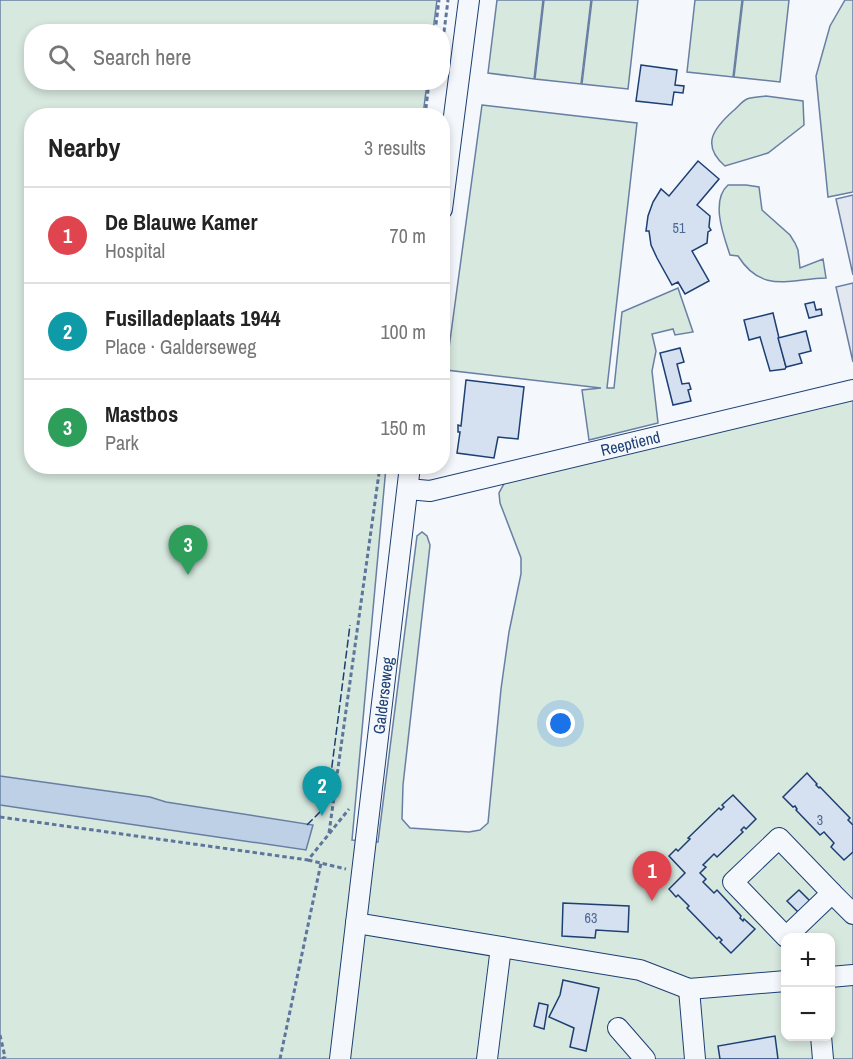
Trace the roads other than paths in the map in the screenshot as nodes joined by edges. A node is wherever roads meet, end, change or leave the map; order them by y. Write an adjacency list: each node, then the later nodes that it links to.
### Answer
1 (469, 0): 2 (street)
2 (450, 147)
3 (853, 390): 5 (street, Reeptiend)
4 (409, 474): 5 (street, Galderseweg)
5 (408, 489): 8 (street, Galderseweg)
6 (832, 893): 6 (street); 7 (street)
7 (853, 914)
8 (356, 923): 9 (street); 16 (street, Galderseweg)
9 (501, 947): 13 (street); 17 (street)
10 (853, 975): 11 (street)
11 (835, 977)
12 (781, 981): 13 (street)
13 (689, 989): 19 (street)
14 (618, 1028): 18 (street)
15 (822, 1041): 20 (street)
16 (340, 1059)
17 (487, 1059)
18 (645, 1059)
19 (695, 1059)
20 (824, 1059)

